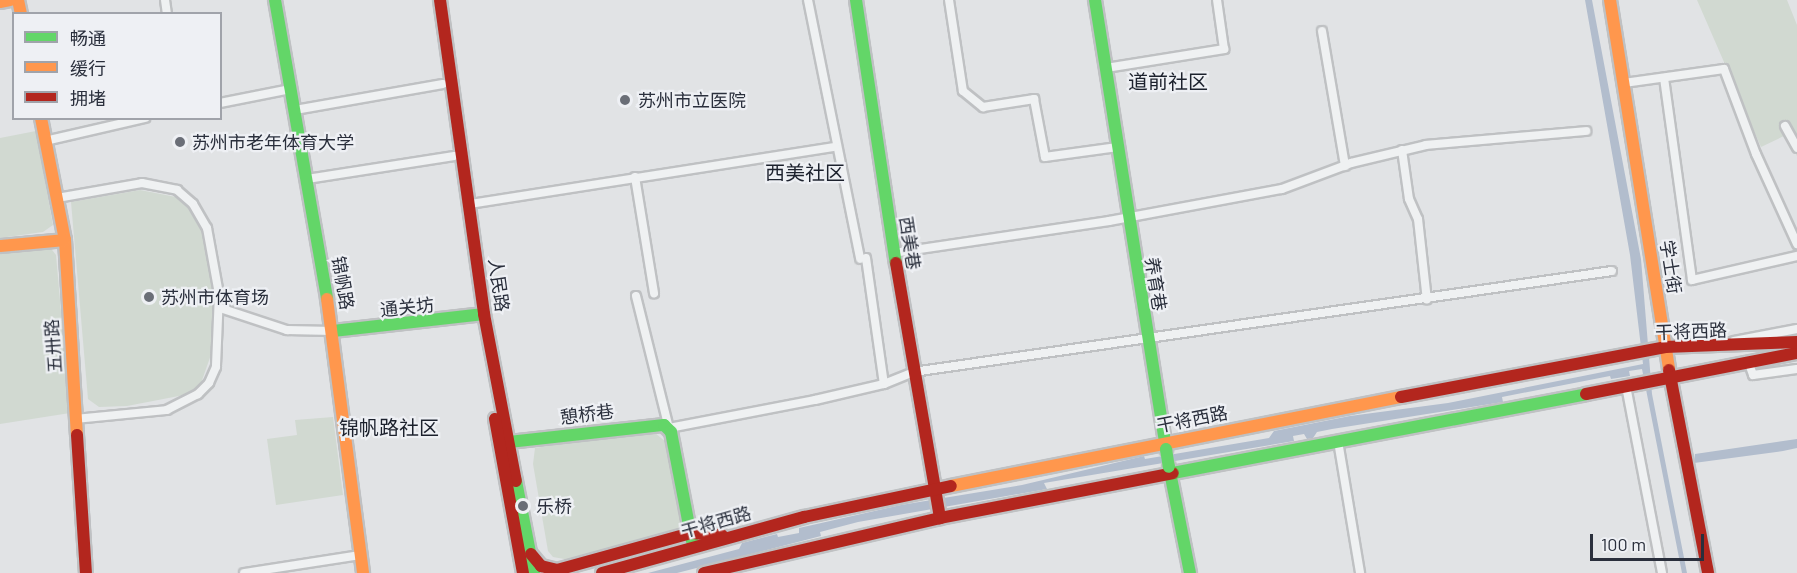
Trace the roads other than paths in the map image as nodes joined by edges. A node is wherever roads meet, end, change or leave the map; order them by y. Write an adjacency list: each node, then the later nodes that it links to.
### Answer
1 (10, 0): 11 (main road)
2 (275, 0): 17 (main road, 锦帆路)
3 (430, 0): 16 (main road, 人民路)
4 (440, 0): 34 (main road, 人民路)
5 (808, 0): 25 (street)
6 (856, 0): 39 (main road, 西美巷)
7 (949, 0): 26 (street)
8 (1095, 0): 13 (main road, 养育巷)
9 (1217, 0): 13 (street)
10 (1611, 0): 15 (main road, 学士街)
11 (0, 2)
12 (1322, 32): 30 (street)
13 (1106, 68): 26 (main road, 养育巷)
14 (1664, 78): 15 (street); 37 (street); 40 (street)
15 (1624, 83): 51 (main road, 学士街)
16 (443, 84): 19 (street); 29 (main road, 人民路)
17 (291, 88): 18 (street); 19 (main road, 锦帆路)
18 (222, 103)
19 (295, 110): 32 (main road, 锦帆路)
20 (41, 120): 24 (main road, 五卅路)
21 (136, 120): 24 (street)
22 (1785, 126): 27 (street)
23 (1586, 131): 28 (street)
24 (45, 141): 33 (main road, 五卅路)
25 (836, 147): 31 (street); 58 (street)
26 (1116, 147): 35 (main road, 养育巷)
27 (1797, 148)
28 (1402, 150): 30 (street); 44 (street)
29 (454, 156): 32 (street); 46 (main road, 人民路)
30 (1345, 166): 35 (street)
31 (635, 177): 34 (street); 42 (street)
32 (306, 179): 48 (main road, 锦帆路)
33 (57, 198): 36 (main road, 五卅路); 45 (street)
34 (470, 204): 46 (main road, 人民路)
35 (1128, 216): 39 (street); 49 (main road, 养育巷)
36 (65, 240): 38 (main road); 60 (main road, 五卅路)
37 (1797, 244)
38 (0, 246)
39 (893, 253): 56 (main road, 西美巷)
40 (1797, 256)
41 (1612, 271): 44 (street)
42 (654, 293)
43 (636, 296): 61 (street)
44 (1427, 300): 49 (street)
45 (220, 308): 48 (street); 60 (street)
46 (480, 315): 48 (main road, 通关坊); 63 (main road, 人民路); 71 (main road, 人民路)
47 (1797, 329): 52 (street)
48 (333, 331): 72 (main road, 锦帆路)
49 (1147, 339): 56 (street); 64 (main road, 养育巷)
50 (1797, 342): 52 (main road, 干将西路)
51 (1665, 347): 52 (main road, 干将西路); 57 (main road, 学士街); 64 (main road, 干将西路)
52 (1730, 347)
53 (1797, 353): 54 (main road, 干将西路)
54 (1747, 360): 55 (street); 57 (main road, 干将西路)
55 (1797, 369)
56 (913, 372): 58 (street); 66 (main road, 西美巷)
57 (1671, 377): 59 (main road, 干将西路); 87 (main road, 学士街)
58 (884, 384): 61 (street)
59 (1626, 386): 62 (main road, 干将西路); 86 (street)
60 (76, 419): 75 (main road, 五卅路)
61 (669, 428): 63 (main road, 憩桥巷); 68 (main road)
62 (1338, 441): 65 (main road, 干将西路); 85 (street)
63 (509, 442): 71 (main road, 人民路)
64 (1166, 446): 65 (main road, 养育巷, bridge); 66 (main road, 干将西路)
65 (1170, 470): 67 (main road, 干将西路); 84 (main road, 养育巷)
66 (935, 494): 67 (main road, 西美巷); 69 (main road, 干将西路)
67 (939, 514): 73 (main road, 干将西路)
68 (691, 533): 69 (main road); 70 (main road); 71 (main road)
69 (734, 535): 70 (main road, 干将西路)
70 (694, 547): 81 (main road, 干将西路)
71 (525, 553): 78 (main road); 79 (main road, 人民路); 80 (main road, 人民路)
72 (360, 555): 74 (street); 77 (main road, 锦帆路)
73 (747, 568): 82 (main road, 干将西路); 83 (main road)
74 (291, 569): 76 (street)
75 (86, 573)
76 (244, 573)
77 (363, 573)
78 (512, 573)
79 (523, 573)
80 (534, 573)
81 (602, 573)
82 (704, 573)
83 (730, 573)
84 (1190, 573)
85 (1360, 573)
86 (1662, 573)
87 (1708, 573)

